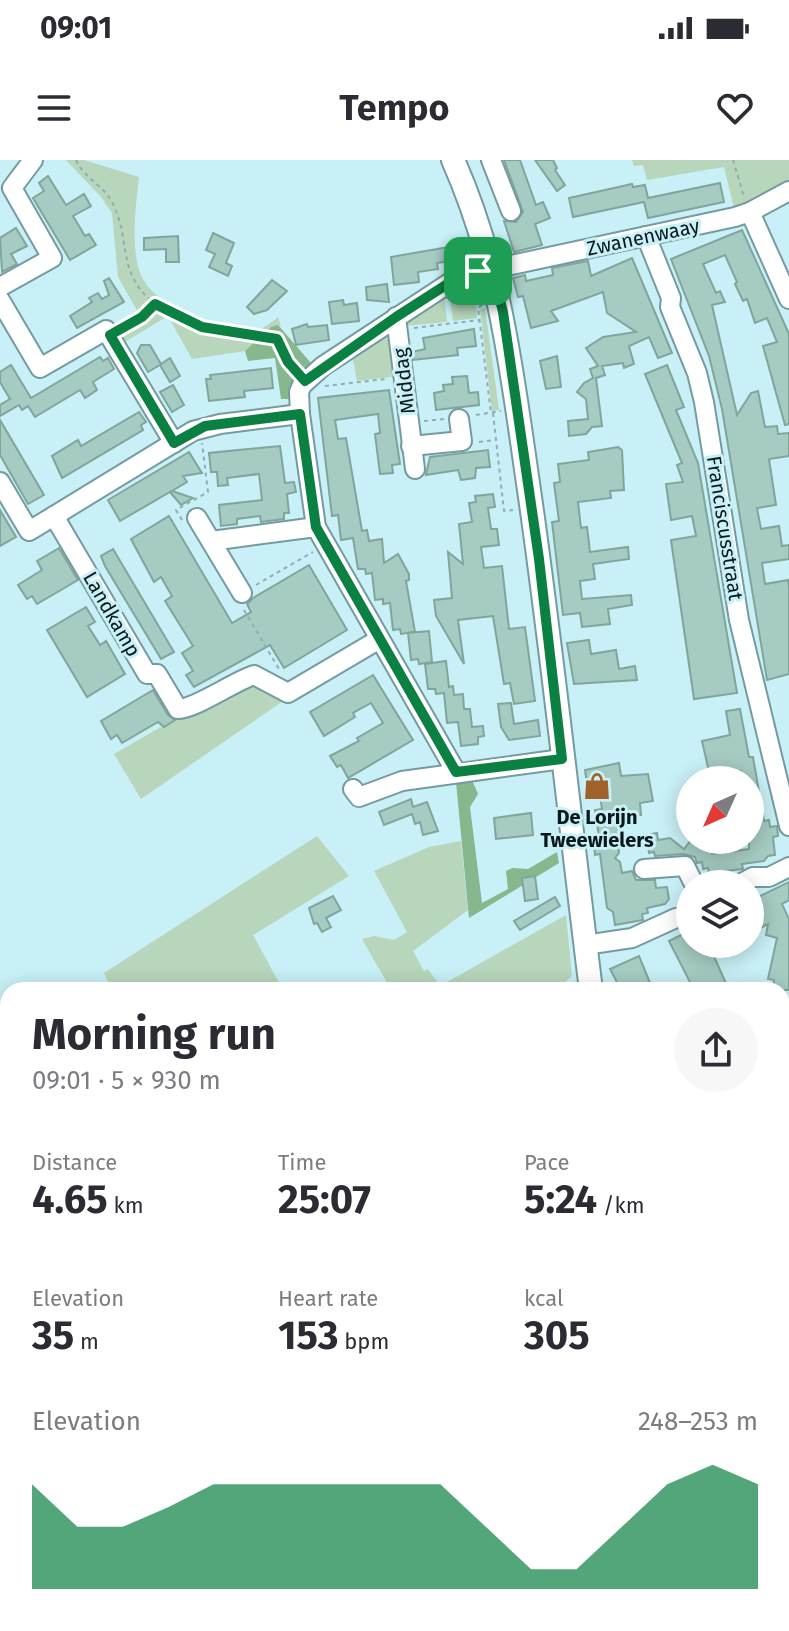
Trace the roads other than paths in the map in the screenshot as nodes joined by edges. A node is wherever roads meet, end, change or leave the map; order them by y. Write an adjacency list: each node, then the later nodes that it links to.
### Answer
1 (33, 160): 9 (street)
2 (453, 160): 8 (main road)
3 (491, 160): 5 (street)
4 (789, 191): 6 (street, Zwanenwaay)
5 (511, 211)
6 (750, 212): 7 (street, Zwanenwaay); 10 (street)
7 (646, 236): 8 (street, Zwanenwaay); 28 (street, Franciscusstraat)
8 (492, 268): 12 (street, Middag); 25 (main road)
9 (0, 287)
10 (789, 299)
11 (0, 300): 15 (street)
12 (396, 323): 13 (street, Middag); 16 (street, Middag)
13 (300, 414): 15 (street); 21 (street)
14 (459, 419): 16 (street)
15 (174, 443): 19 (street)
16 (411, 446): 17 (street, Middag)
17 (415, 469)
18 (0, 482): 19 (street)
19 (54, 516): 24 (street, Landkamp)
20 (197, 518): 22 (street)
21 (316, 527): 22 (street); 24 (street)
22 (211, 541): 23 (street)
23 (242, 593)
24 (378, 640): 26 (street)
25 (562, 759): 26 (street); 34 (main road)
26 (456, 772): 27 (street)
27 (353, 789)
28 (789, 826)
29 (789, 867): 32 (street)
30 (644, 869): 31 (street)
31 (687, 870)
32 (764, 877)
33 (676, 918): 34 (street)
34 (585, 945): 35 (main road)
35 (590, 982)

